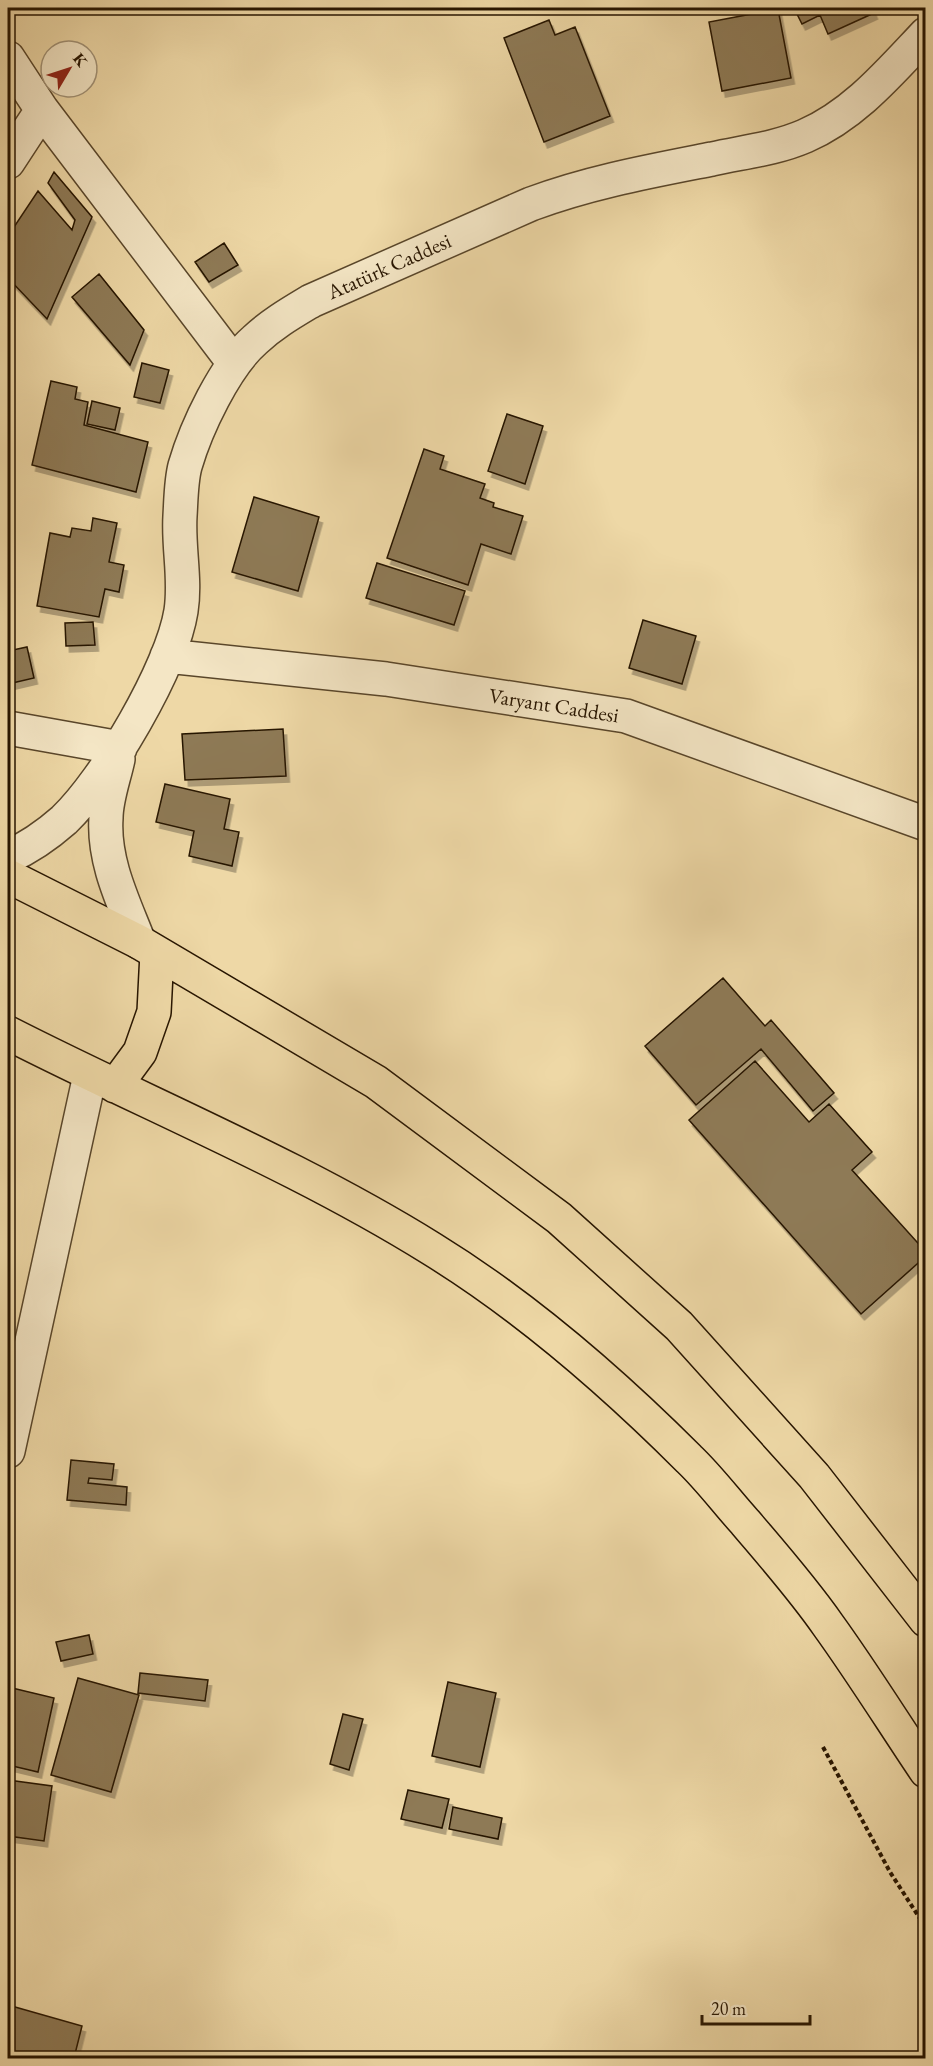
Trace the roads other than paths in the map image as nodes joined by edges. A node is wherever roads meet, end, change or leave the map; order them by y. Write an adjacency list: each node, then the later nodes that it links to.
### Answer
1 (926, 34): 5 (street, Atatürk Caddesi)
2 (8, 58): 3 (street)
3 (42, 110): 4 (street); 5 (street)
4 (8, 162)
5 (234, 363): 6 (street, Atatürk Caddesi)
6 (167, 656): 8 (street, Atatürk Caddesi); 9 (street, Varyant Caddesi)
7 (8, 728): 8 (street)
8 (120, 748): 10 (street); 12 (street)
9 (926, 824)
10 (8, 857)
11 (8, 876): 12 (highway)
12 (148, 948): 14 (highway); 16 (highway)
13 (8, 1033): 14 (highway)
14 (102, 1081): 15 (street); 17 (highway)
15 (8, 1451)
16 (926, 1620)
17 (926, 1771)

